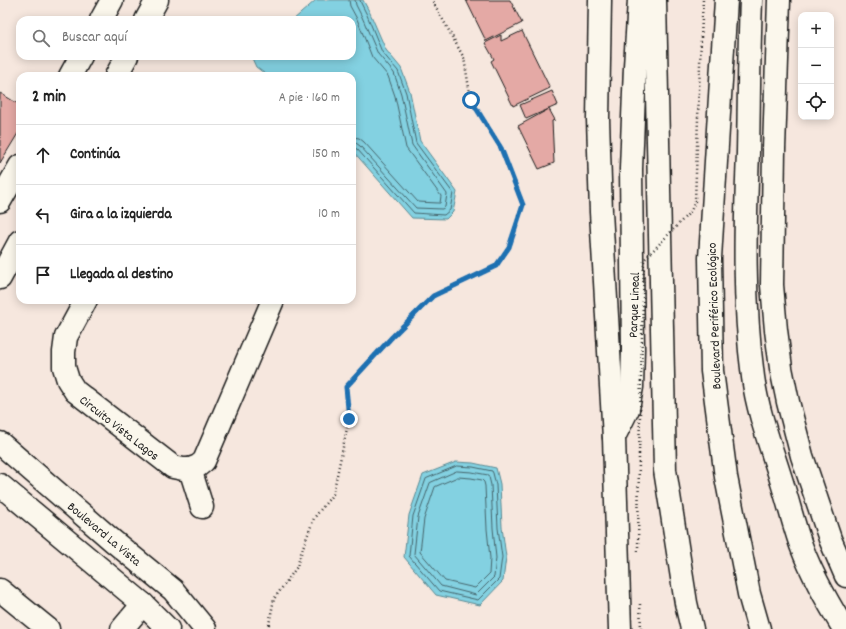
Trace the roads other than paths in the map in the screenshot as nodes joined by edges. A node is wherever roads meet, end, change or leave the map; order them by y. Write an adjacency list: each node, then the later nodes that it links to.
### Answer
1 (112, 0): 9 (main road)
2 (157, 0): 10 (main road)
3 (600, 0): 21 (main road)
4 (639, 0): 21 (main road)
5 (655, 0): 36 (main road)
6 (726, 0): 37 (main road, Boulevard Periférico Ecológico)
7 (751, 0): 27 (main road)
8 (779, 0): 25 (main road)
9 (103, 16)
10 (148, 16)
11 (79, 60): 13 (main road)
12 (125, 60): 14 (main road)
13 (72, 72)
14 (118, 72)
15 (16, 173): 16 (main road)
16 (0, 201)
17 (16, 249): 18 (main road)
18 (0, 278)
19 (84, 304): 23 (main road, Circuito Vista Lagos)
20 (271, 304): 23 (main road)
21 (614, 438): 35 (main road)
22 (0, 443): 34 (main road, Boulevard La Vista)
23 (190, 469): 26 (main road)
24 (0, 485): 30 (main road)
25 (817, 502): 27 (main road); 28 (main road)
26 (202, 507)
27 (790, 512): 38 (main road)
28 (846, 576)
29 (0, 590): 31 (main road)
30 (143, 604): 32 (main road); 33 (main road)
31 (48, 629)
32 (122, 629)
33 (168, 629)
34 (205, 629)
35 (620, 629)
36 (692, 629)
37 (759, 629)
38 (844, 629)

